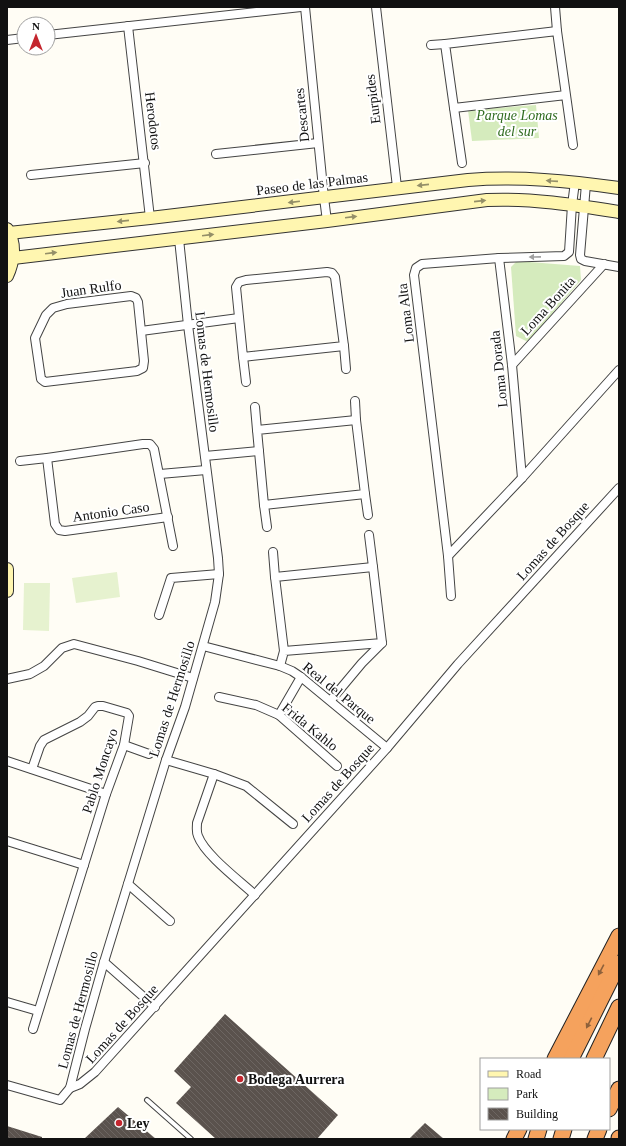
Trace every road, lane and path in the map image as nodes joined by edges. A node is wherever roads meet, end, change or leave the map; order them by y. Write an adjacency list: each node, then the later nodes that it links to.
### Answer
1 (301, 7): 5 (street)
2 (305, 7): 12 (street, Descartes)
3 (376, 7): 19 (street, Eurpides)
4 (555, 7): 6 (street)
5 (128, 26): 7 (street); 15 (street, Herodotos)
6 (557, 31): 8 (street); 10 (street)
7 (56, 34)
8 (446, 44): 9 (street); 11 (street)
9 (431, 45)
10 (566, 95): 11 (street); 13 (street)
11 (454, 108): 16 (street)
12 (318, 142): 14 (street); 21 (street, Descartes)
13 (573, 145)
14 (216, 154)
15 (145, 163): 17 (street); 24 (street, Herodotos)
16 (462, 163)
17 (31, 175)
18 (580, 183): 19 (street, Paseo de las Palmas, one-way to 19); 20 (street, Paseo de las Palmas); 22 (street, Loma Alta); 22 (street, Loma Alta)
19 (397, 187): 21 (street, Paseo de las Palmas)
20 (619, 188)
21 (324, 198): 24 (street, Paseo de las Palmas, one-way to 24); 25 (street, Descartes)
22 (578, 206): 23 (street); 25 (street, one-way to 22); 29 (street, Loma Alta, one-way to 29); 30 (street, Loma Alta)
23 (619, 212)
24 (150, 218): 26 (street, Paseo de las Palmas, one-way to 26)
25 (327, 221): 27 (street, one-way to 25)
26 (8, 231): 28 (street)
27 (179, 239): 28 (street, one-way to 27); 34 (street, Lomas de Hermosillo)
28 (13, 258): 32 (street)
29 (499, 258): 38 (street, Loma Dorada); 62 (street, Loma Alta)
30 (604, 264): 31 (street, Loma Alta); 38 (street, Loma Bonita)
31 (619, 267)
32 (7, 276)
33 (239, 318): 34 (street); 36 (street); 37 (street)
34 (188, 326): 35 (street); 47 (street, Lomas de Hermosillo)
35 (141, 332): 35 (street, Juan Rulfo)
36 (344, 346): 37 (street); 39 (street)
37 (243, 357): 41 (street)
38 (512, 365): 52 (street, Loma Dorada)
39 (346, 369)
40 (619, 370): 52 (street)
41 (246, 382)
42 (355, 401): 44 (street)
43 (255, 407): 45 (street)
44 (356, 420): 45 (street); 54 (street)
45 (257, 430): 46 (street)
46 (259, 451): 47 (street); 55 (street)
47 (205, 456): 50 (street, Lomas de Hermosillo)
48 (47, 458): 49 (street, Antonio Caso); 51 (street, Antonio Caso); 57 (street, Antonio Caso)
49 (20, 461)
50 (206, 470): 51 (street); 65 (street, Lomas de Hermosillo)
51 (160, 474): 57 (street, Antonio Caso)
52 (522, 478): 62 (street)
53 (619, 488): 81 (street, Lomas de Bosque)
54 (366, 494): 55 (street); 56 (street)
55 (264, 504): 58 (street)
56 (368, 515)
57 (168, 517): 60 (street, Antonio Caso)
58 (267, 527)
59 (369, 535): 63 (street)
60 (173, 546)
61 (273, 552): 66 (street)
62 (448, 556): 68 (street, Loma Alta)
63 (373, 567): 66 (street); 70 (street)
64 (7, 569): 67 (street)
65 (219, 574): 69 (street); 71 (street, Lomas de Hermosillo)
66 (275, 577): 72 (street)
67 (7, 591)
68 (451, 596)
69 (160, 615)
70 (382, 643): 72 (street); 78 (street)
71 (203, 646): 73 (street, Real del Parque); 75 (street, Lomas de Hermosillo)
72 (284, 651): 73 (street)
73 (280, 666): 74 (street, Real del Parque)
74 (302, 677): 78 (street, Real del Parque); 79 (street)
75 (193, 678): 76 (street); 83 (street, Lomas de Hermosillo)
76 (7, 679)
77 (218, 697): 79 (street, Frida Kahlo)
78 (331, 700): 81 (street, Real del Parque)
79 (279, 715): 85 (street, Frida Kahlo)
80 (124, 745): 82 (street); 86 (street, Pablo Moncayo); 88 (street, Pablo Moncayo)
81 (387, 748): 93 (street, Lomas de Bosque)
82 (149, 754)
83 (166, 760): 87 (street); 92 (street, Lomas de Hermosillo)
84 (7, 761): 86 (street)
85 (337, 766)
86 (32, 769): 88 (street)
87 (214, 774): 89 (street); 93 (street)
88 (106, 794): 91 (street, Pablo Moncayo)
89 (293, 824)
90 (8, 844): 91 (street)
91 (84, 865): 101 (street, Pablo Moncayo)
92 (128, 884): 94 (street); 96 (street, Lomas de Hermosillo)
93 (255, 895): 99 (street, Lomas de Bosque)
94 (170, 921)
95 (619, 936): 103 (highway, one-way to 103)
96 (104, 962): 99 (street); 107 (street, Lomas de Hermosillo)
97 (619, 963): 104 (highway, one-way to 104)
98 (7, 1002): 101 (street)
99 (155, 1007): 107 (street, Lomas de Bosque)
100 (619, 1007): 105 (highway)
101 (38, 1011): 102 (street, Pablo Moncayo)
102 (33, 1029)
103 (556, 1058)
104 (572, 1058)
105 (594, 1058)
106 (7, 1085): 107 (street, Lomas de Hermosillo)
107 (70, 1088)
108 (619, 1090): 110 (highway)
109 (147, 1100): 112 (lane)
110 (610, 1107)
111 (518, 1130): 113 (highway)
112 (191, 1139)
113 (514, 1139)

